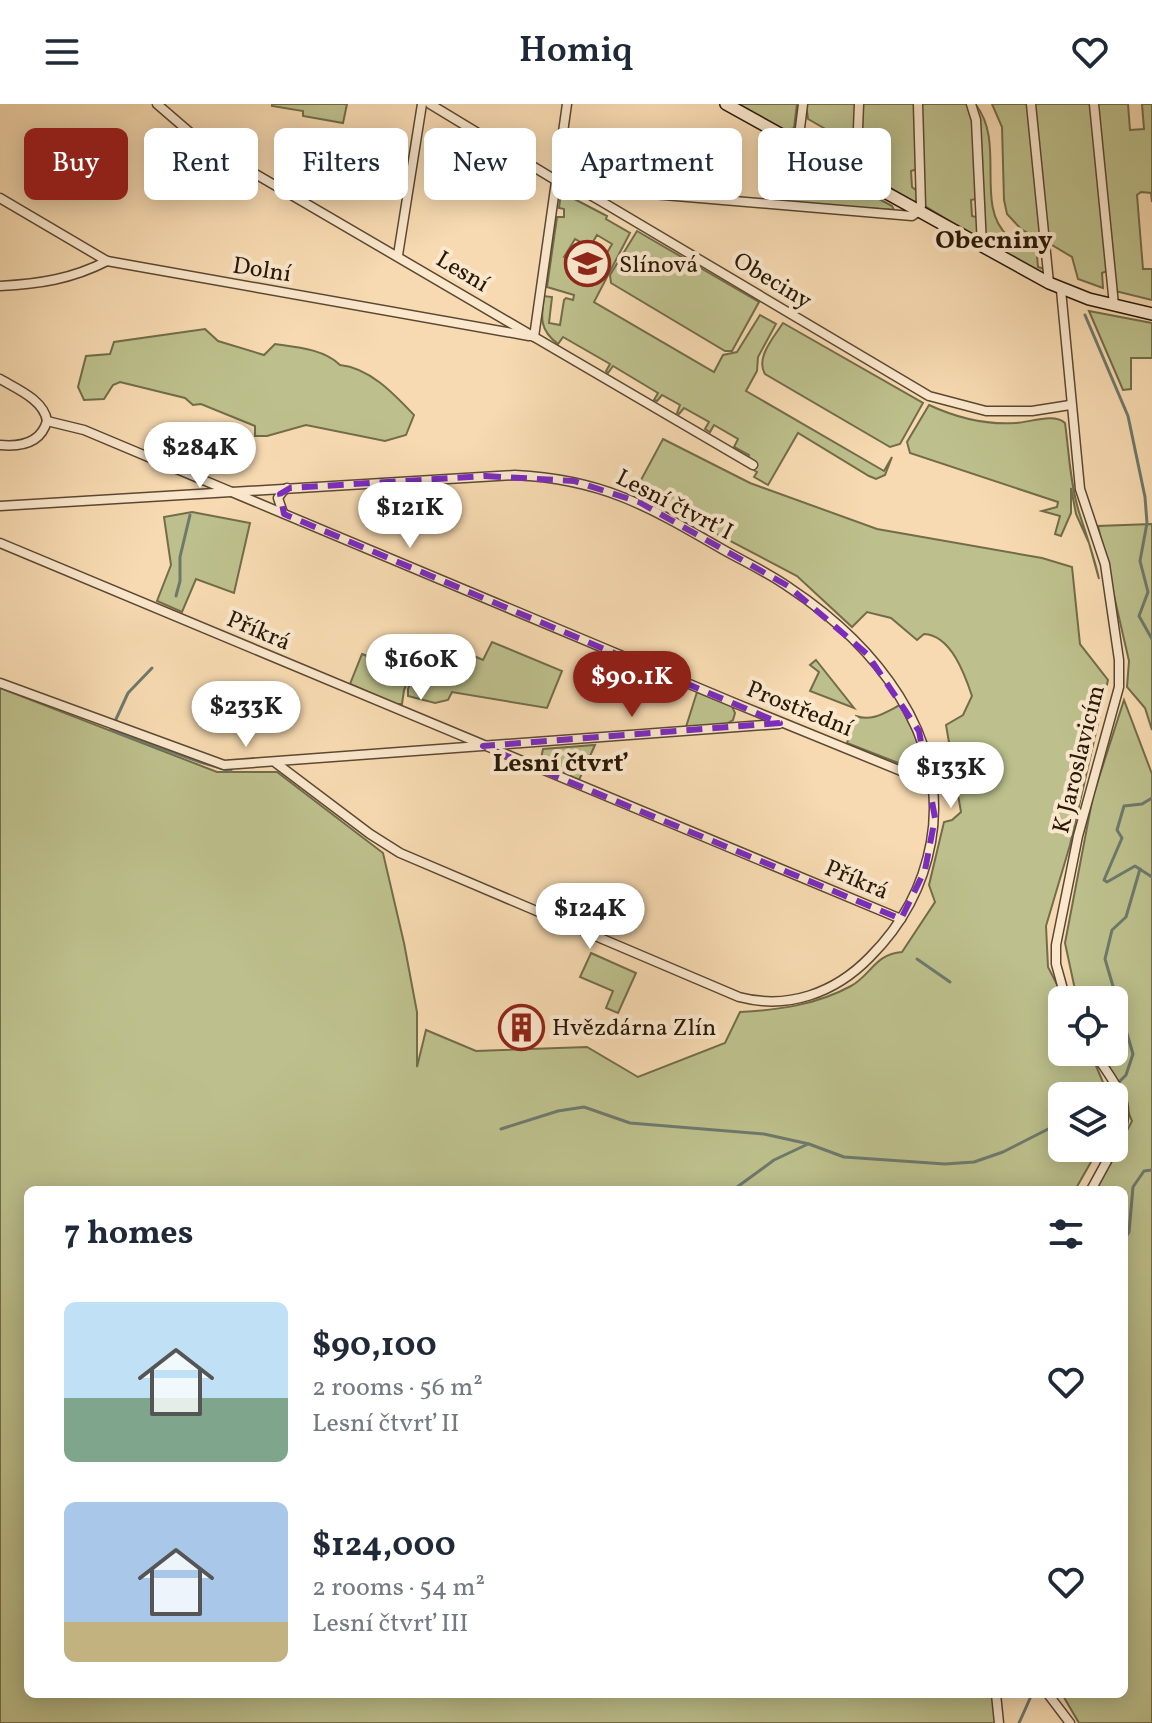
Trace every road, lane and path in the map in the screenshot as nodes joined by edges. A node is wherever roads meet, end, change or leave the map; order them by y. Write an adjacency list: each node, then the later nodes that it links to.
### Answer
1 (157, 104): 24 (street, Lesní)
2 (422, 104): 24 (street)
3 (430, 104): 16 (street, Obeciny)
4 (567, 104): 12 (street)
5 (726, 104): 13 (street)
6 (803, 104): 14 (street)
7 (859, 104): 15 (street)
8 (918, 104): 22 (street)
9 (971, 104): 23 (street)
10 (1031, 104): 26 (street)
11 (1094, 104): 29 (street)
12 (564, 128)
13 (769, 128)
14 (800, 128)
15 (858, 128)
16 (552, 178)
17 (891, 196): 22 (street)
18 (0, 198): 25 (street, Dolní)
19 (554, 200): 31 (street)
20 (598, 200): 33 (street, Obeciny)
21 (710, 200): 22 (street)
22 (919, 211): 23 (street)
23 (982, 246): 26 (street)
24 (398, 255): 31 (street, Lesní)
25 (107, 261): 27 (street); 31 (street, Dolní)
26 (1049, 283): 28 (street)
27 (0, 286)
28 (1061, 290): 29 (street); 33 (street, K Jaroslavicím)
29 (1114, 305): 30 (street)
30 (1152, 314)
31 (534, 337): 36 (street, Lesní)
32 (0, 379): 34 (street)
33 (1070, 405): 52 (street, K Jaroslavicím)
34 (47, 421): 35 (street); 37 (street, Prostřední)
35 (0, 445)
36 (753, 465)
37 (182, 472): 39 (street, Prostřední); 40 (street)
38 (290, 488): 39 (street, Lesní čtvrť I); 42 (street); 50 (street, Lesní čtvrť I)
39 (228, 491): 40 (street, Lesní čtvrť I); 42 (street, Prostřední)
40 (177, 494): 41 (street, Lesní čtvrť I)
41 (0, 506)
42 (284, 514): 45 (street, Prostřední)
43 (0, 543): 48 (street, Příkrá)
44 (0, 683): 49 (street)
45 (737, 704): 46 (street, Prostřední); 47 (street)
46 (783, 723): 47 (street); 50 (street, Prostřední)
47 (732, 727): 48 (street)
48 (483, 746): 49 (street); 51 (street, Příkrá)
49 (276, 763): 51 (street, Lesní čtvrť I)
50 (933, 784): 51 (street, Lesní čtvrť I)
51 (901, 919)
52 (1062, 986)
53 (1106, 1162): 54 (street)
54 (1093, 1186)
55 (996, 1698): 57 (street)
56 (1051, 1698): 58 (street)
57 (999, 1723)
58 (1070, 1723)

